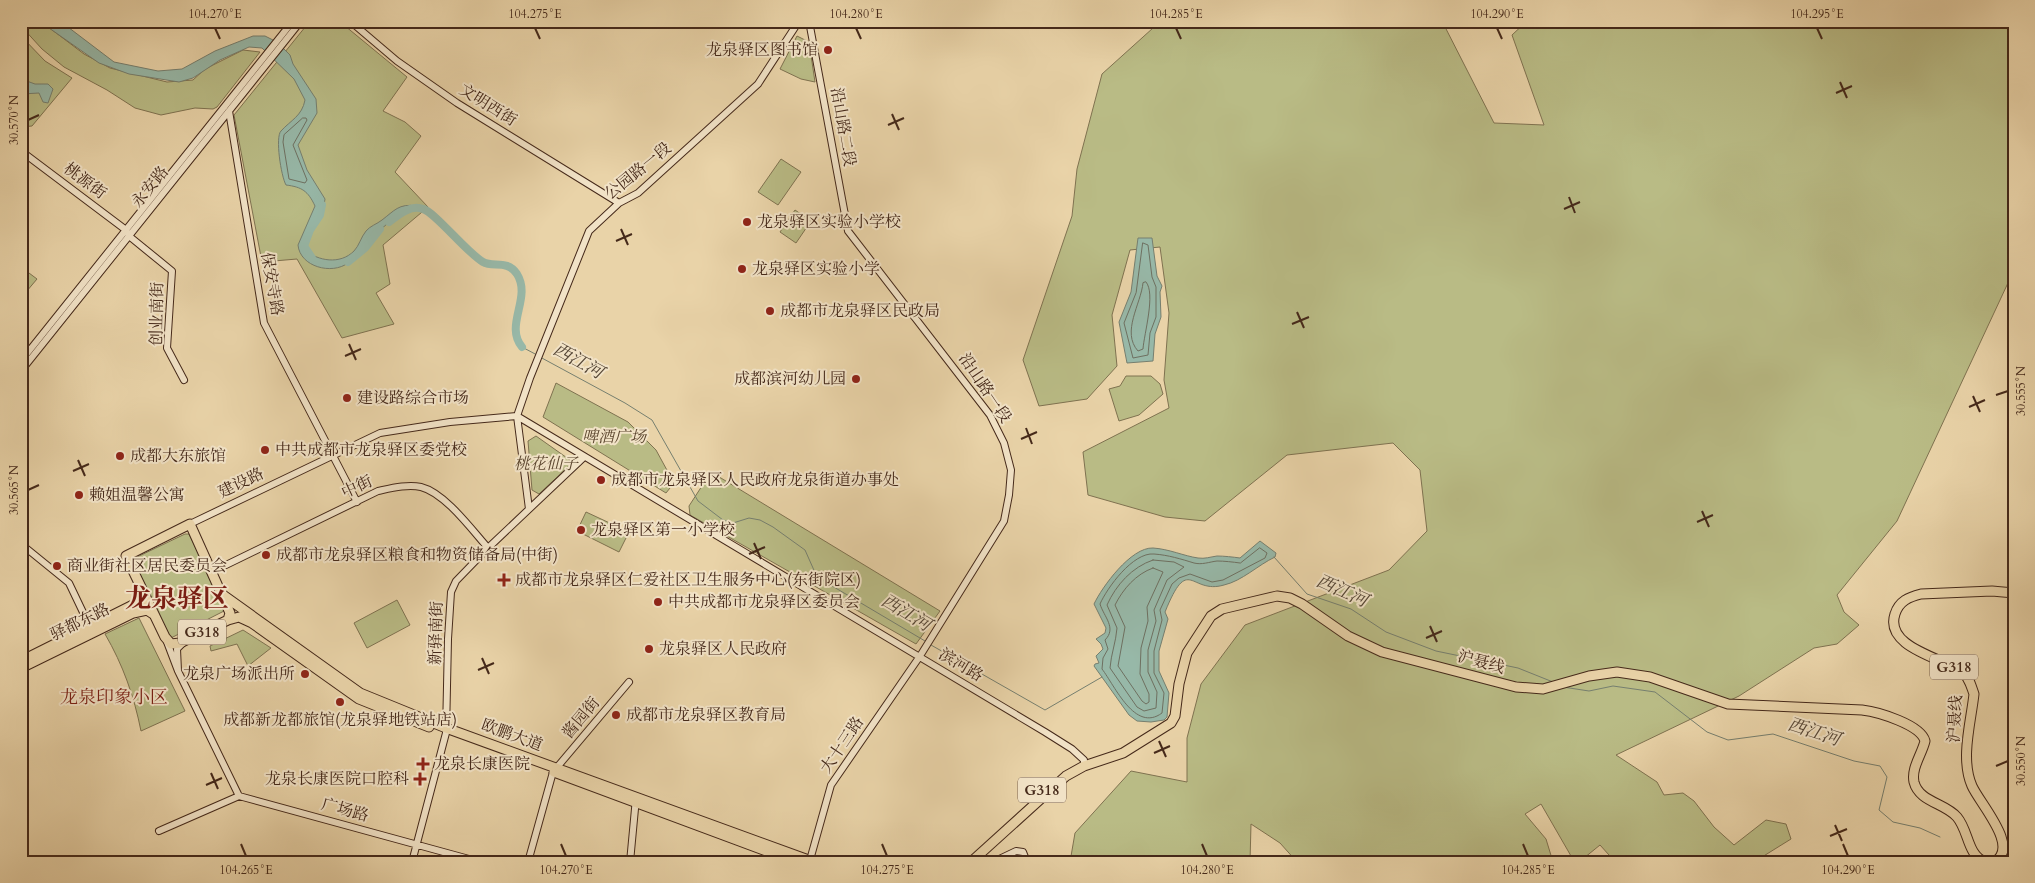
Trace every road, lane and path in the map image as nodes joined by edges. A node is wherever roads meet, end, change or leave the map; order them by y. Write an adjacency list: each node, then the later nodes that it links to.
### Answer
1 (293, 21): 6 (street)
2 (301, 21): 6 (street, 永安路)
3 (350, 21): 10 (street, 文明西街)
4 (799, 21): 10 (street, 公园路一段)
5 (809, 21): 12 (street, 沿山路二段)
6 (281, 41): 7 (street, 永安路)
7 (264, 62): 8 (street, 永安路); 11 (street)
8 (228, 111): 11 (street, 永安路); 17 (street, 保安寺路)
9 (21, 151): 11 (street, 桃源街)
10 (619, 203): 16 (street, 公园路一段)
11 (128, 233): 13 (street); 14 (street, 永安路); 15 (street, 创业南街)
12 (852, 236): 33 (street, 沿山路一段)
13 (21, 361)
14 (21, 371)
15 (184, 380)
16 (517, 416): 17 (street, 建设路); 18 (street, 滨河路); 20 (street)
17 (333, 456): 19 (street, 保安寺路); 21 (street, 建设路)
18 (583, 458): 20 (street, 新驿南街); 33 (street, 滨河路)
19 (357, 502): 23 (street, 中街); 24 (street, 中街)
20 (529, 509): 23 (street, 新驿南街)
21 (190, 524): 26 (highway, 建设路 / G318); 27 (highway, G318)
22 (21, 544): 30 (street)
23 (488, 548): 38 (street, 新驿南街)
24 (226, 565)
25 (2014, 593): 56 (highway, 沪聂线 / G318)
26 (144, 594): 28 (highway, G318); 30 (highway, 驿都东路)
27 (223, 595): 29 (highway, G318); 38 (highway, 欧鹏大道 / G318)
28 (154, 614): 32 (highway, G318); 35 (highway, 驿都东路)
29 (228, 620): 31 (highway, G318); 38 (highway, 欧鹏大道 / G318)
30 (90, 627): 34 (highway, 驿都东路)
31 (185, 641): 32 (highway, G318); 36 (street)
32 (167, 642): 36 (street)
33 (920, 656): 39 (street, 滨河路); 45 (street, 大十三路)
34 (21, 661)
35 (21, 668)
36 (178, 671): 41 (street)
37 (629, 682): 40 (street, 酱园街)
38 (446, 730): 40 (highway, 欧鹏大道 / G318); 44 (street, 新驿南街)
39 (1084, 763): 51 (highway, G318); 52 (highway, 沪聂线 / G318); 55 (highway, 沪聂线 / G318)
40 (555, 770): 42 (highway, 欧鹏大道 / G318); 48 (street)
41 (239, 796): 43 (street); 44 (street, 广场路)
42 (636, 799): 45 (highway, 欧鹏大道 / G318); 49 (street); 50 (highway, 欧鹏大道 / G318)
43 (159, 831)
44 (416, 844): 46 (street, 新驿南街); 47 (street, 广场路)
45 (810, 861)
46 (412, 862)
47 (480, 862)
48 (528, 862)
49 (630, 862)
50 (796, 862)
51 (962, 862)
52 (971, 862)
53 (993, 862): 54 (street)
54 (1024, 862)
55 (1985, 862)
56 (1994, 862)

